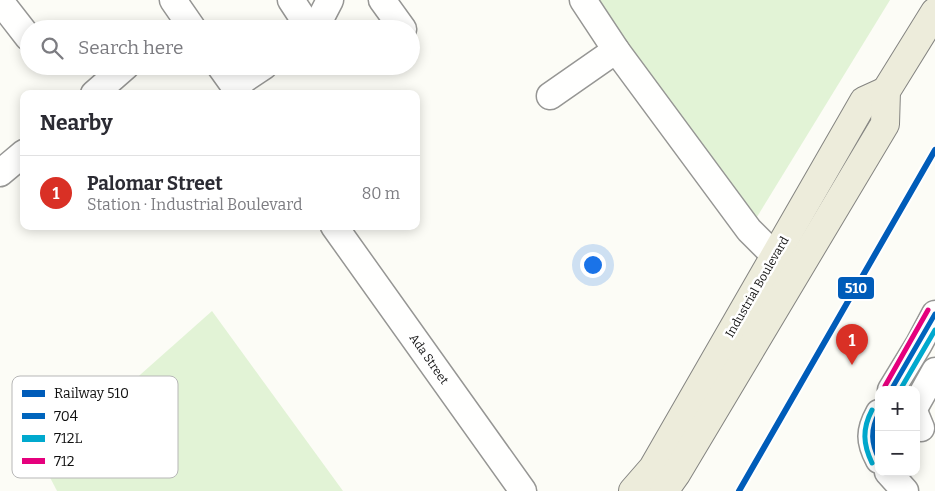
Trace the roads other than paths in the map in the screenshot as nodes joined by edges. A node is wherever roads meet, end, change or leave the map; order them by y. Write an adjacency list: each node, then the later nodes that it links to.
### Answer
1 (291, 0): 7 (street)
2 (330, 0): 8 (street)
3 (382, 0): 9 (street)
4 (583, 0): 11 (street)
5 (0, 1): 10 (street)
6 (935, 12): 16 (main road)
7 (304, 20)
8 (320, 20)
9 (396, 20)
10 (20, 27)
11 (616, 50): 17 (street); 21 (street)
12 (116, 75): 15 (street)
13 (245, 75): 14 (street)
14 (231, 82)
15 (99, 90)
16 (886, 91): 21 (main road, Industrial Boulevard); 31 (main road, Industrial Boulevard)
17 (550, 96)
18 (20, 156): 19 (street)
19 (0, 173)
20 (337, 230): 29 (street, Ada Street)
21 (774, 256): 30 (main road, Industrial Boulevard)
22 (935, 314): 24 (street)
23 (935, 371): 25 (street)
24 (893, 386)
25 (920, 411)
26 (875, 421): 27 (street)
27 (875, 453)
28 (892, 476): 32 (street)
29 (523, 491)
30 (633, 491)
31 (664, 491)
32 (905, 491)

